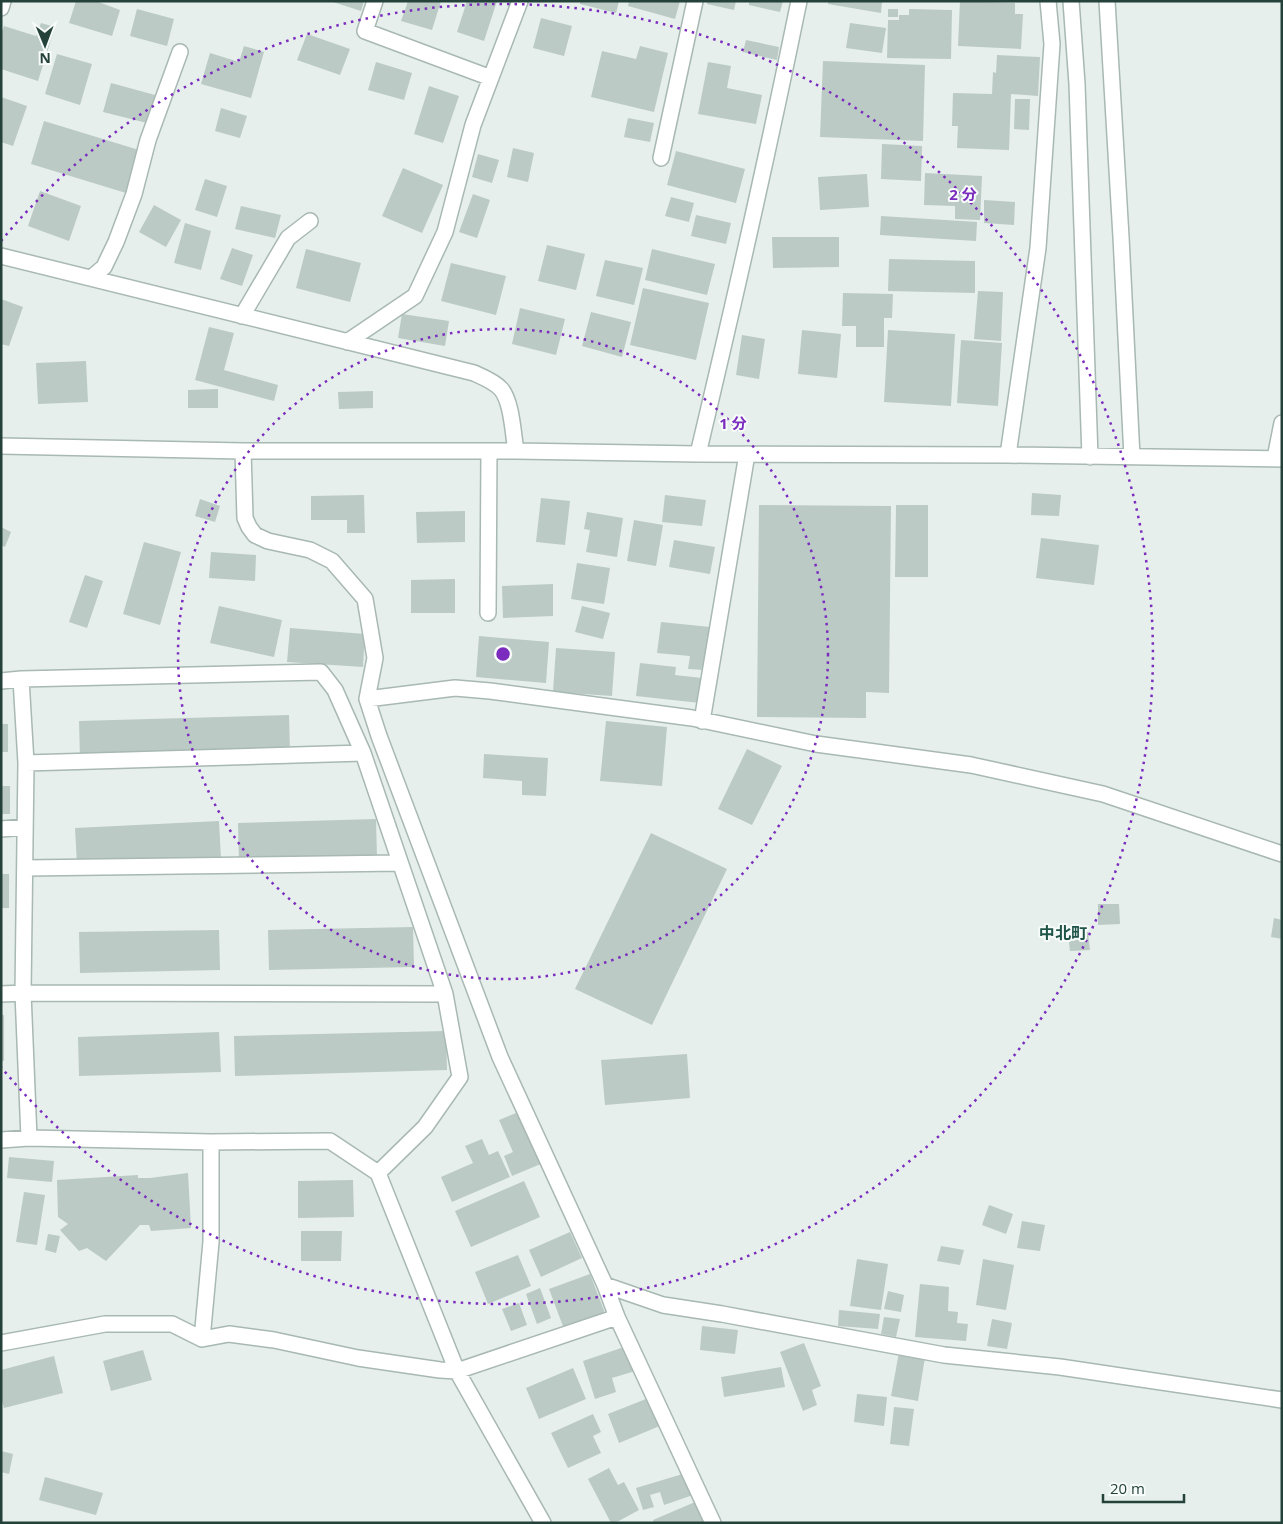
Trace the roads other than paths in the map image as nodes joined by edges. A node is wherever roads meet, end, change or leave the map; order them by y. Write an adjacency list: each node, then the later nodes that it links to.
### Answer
1 (3, 1): 9 (street)
2 (375, 1): 12 (street)
3 (520, 1): 12 (street)
4 (695, 1): 14 (street)
5 (799, 1): 25 (street)
6 (1048, 1): 11 (street)
7 (1071, 1): 13 (street)
8 (1107, 1): 29 (street)
9 (1, 8)
10 (180, 52): 17 (street)
11 (1050, 75): 13 (street); 27 (street)
12 (491, 78): 19 (street)
13 (1077, 84): 28 (street)
14 (661, 158)
15 (310, 221): 18 (street)
16 (1, 256): 17 (street)
17 (91, 278): 18 (street)
18 (242, 316): 19 (street)
19 (348, 342): 24 (street)
20 (1282, 423): 30 (street)
21 (1, 446): 22 (street)
22 (243, 451): 23 (street); 34 (street)
23 (489, 451): 24 (street); 31 (street)
24 (516, 451): 25 (street)
25 (698, 454): 26 (street)
26 (747, 454): 27 (street); 35 (street)
27 (1008, 455): 28 (street)
28 (1090, 457): 29 (street)
29 (1132, 457): 30 (street)
30 (1279, 459)
31 (488, 613)
32 (21, 679): 33 (street); 36 (street); 37 (street)
33 (1, 681)
34 (368, 699): 35 (street); 50 (street)
35 (702, 721): 40 (street)
36 (363, 753): 37 (street); 41 (street)
37 (26, 763): 38 (street)
38 (25, 827): 39 (street); 42 (street)
39 (1, 829)
40 (1282, 854)
41 (400, 863): 42 (street); 45 (street)
42 (25, 868): 43 (street)
43 (22, 993): 44 (street); 45 (street); 46 (street)
44 (1, 994)
45 (445, 994): 49 (street)
46 (29, 1138): 47 (street); 48 (street)
47 (1, 1140)
48 (211, 1142): 49 (street); 52 (street)
49 (378, 1173): 54 (street)
50 (605, 1285): 51 (street); 55 (street)
51 (618, 1317): 54 (street); 57 (street)
52 (202, 1339): 53 (street); 54 (street)
53 (1, 1343)
54 (457, 1371): 56 (street)
55 (1282, 1400)
56 (543, 1523)
57 (714, 1523)

